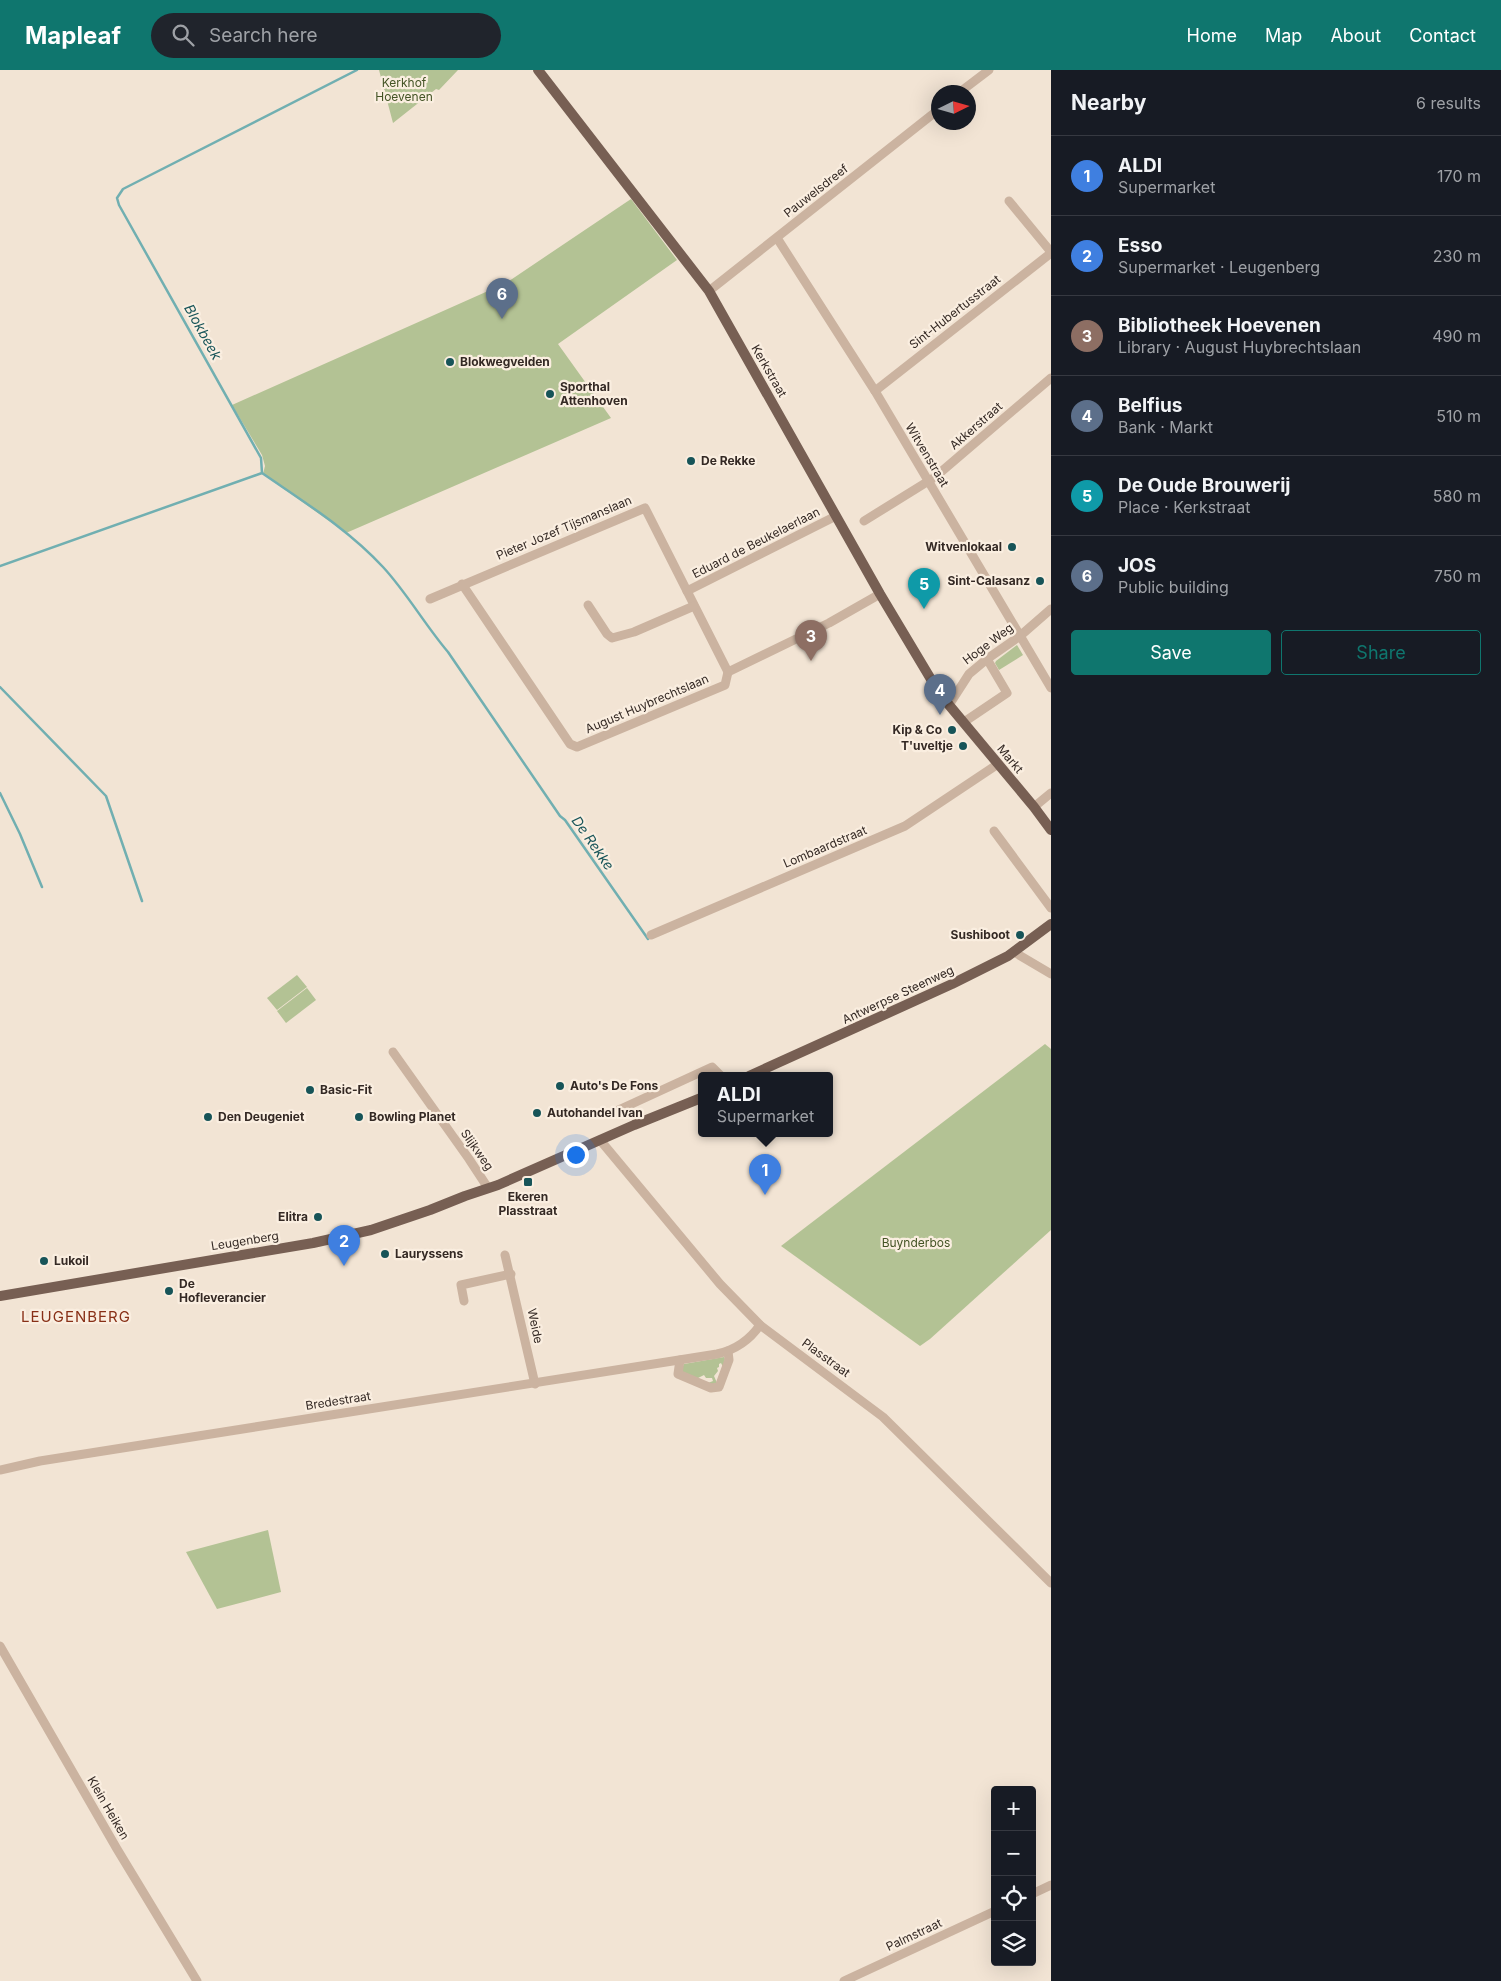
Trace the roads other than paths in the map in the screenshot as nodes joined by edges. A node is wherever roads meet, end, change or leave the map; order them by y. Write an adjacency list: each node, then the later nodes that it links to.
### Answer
1 (538, 70): 8 (main road, Kerkstraat)
2 (989, 70): 3 (street)
3 (969, 85)
4 (931, 116): 6 (street, Pauwelsdreef)
5 (1009, 201): 7 (street)
6 (777, 238): 8 (street, Pauwelsdreef); 10 (street, Witvenstraat)
7 (1051, 252): 10 (street, Sint-Hubertusstraat)
8 (710, 291): 12 (main road, Kerkstraat)
9 (1051, 378): 11 (street, Akkerstraat)
10 (875, 391): 11 (street, Witvenstraat)
11 (929, 482): 13 (street, Akkerstraat); 21 (street, Witvenstraat)
12 (836, 516): 15 (street, Eduard de Beukelaerlaan); 16 (main road, Kerkstraat)
13 (864, 522)
14 (462, 584): 15 (street, Pieter Jozef Tijsmanslaan); 17 (street, Pieter Jozef Tijsmanslaan); 23 (street, August Huybrechtslaan)
15 (687, 591): 19 (street, Pieter Jozef Tijsmanslaan)
16 (880, 594): 23 (street, August Huybrechtslaan); 25 (main road, Kerkstraat)
17 (430, 598)
18 (588, 605): 19 (street)
19 (694, 606): 23 (street, Pieter Jozef Tijsmanslaan)
20 (1051, 609): 21 (street, Hoge Weg)
21 (1020, 636): 22 (street, Hoge Weg); 24 (street, Witvenstraat)
22 (987, 659): 25 (street, Hoge Weg); 26 (street)
23 (728, 672)
24 (1051, 688)
25 (949, 705): 26 (main road, Markt)
26 (964, 722): 27 (main road, Markt)
27 (998, 764): 29 (main road, Markt); 34 (street, Lombaardstraat)
28 (1051, 793): 29 (street)
29 (1034, 807): 30 (main road, Markt)
30 (1051, 830)
31 (994, 831): 32 (street)
32 (1051, 908)
33 (1051, 924): 35 (main road, Antwerpse Steenweg)
34 (651, 935)
35 (1014, 952): 36 (street); 40 (main road, Antwerpse Steenweg)
36 (1051, 974)
37 (393, 1052): 45 (street, Slijkweg)
38 (701, 1072): 39 (street)
39 (717, 1072)
40 (757, 1072)
41 (698, 1073): 43 (street)
42 (698, 1099): 44 (main road)
43 (612, 1114)
44 (600, 1140): 45 (main road, Leugenberg); 50 (street, Plasstraat)
45 (488, 1188): 48 (main road, Leugenberg)
46 (505, 1255): 47 (street, Weide)
47 (511, 1274): 49 (street); 53 (street, Weide)
48 (0, 1296)
49 (464, 1301)
50 (760, 1326): 51 (street, Bredestraat); 55 (street, Plasstraat)
51 (728, 1352): 52 (street, Bredestraat); 52 (street)
52 (680, 1360): 53 (street, Bredestraat)
53 (535, 1384): 54 (street, Bredestraat)
54 (0, 1470)
55 (1051, 1583)
56 (0, 1646): 60 (street, Klein Heiken)
57 (1051, 1886): 58 (street)
58 (1036, 1892)
59 (991, 1913): 61 (street, Palmstraat)
60 (196, 1981)
61 (844, 1981)

